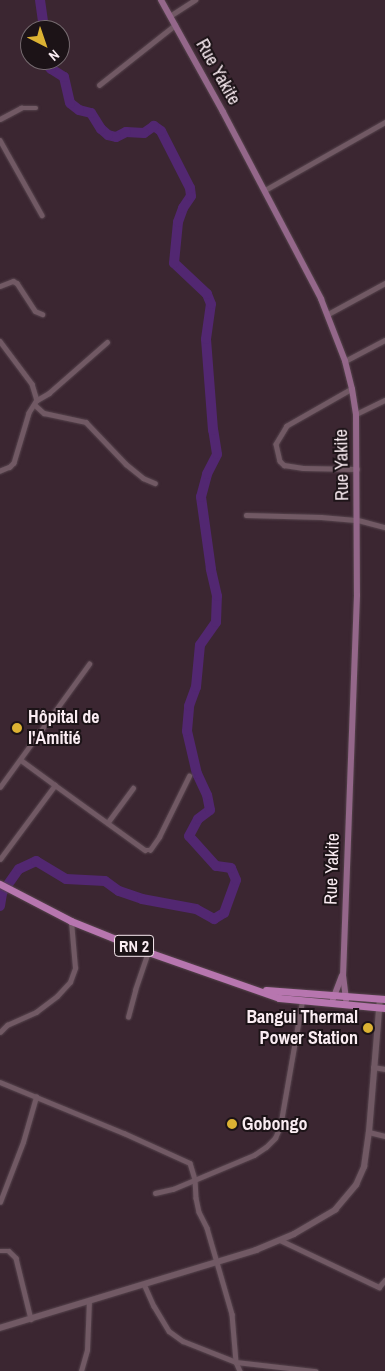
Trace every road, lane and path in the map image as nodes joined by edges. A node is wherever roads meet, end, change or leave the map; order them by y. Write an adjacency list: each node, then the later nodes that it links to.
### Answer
1 (161, 0): 3 (main road, Rue Yakite)
2 (195, 0): 3 (street)
3 (170, 16): 4 (main road, Rue Yakite)
4 (175, 25): 5 (street); 10 (main road, Rue Yakite)
5 (99, 85)
6 (36, 108): 7 (street)
7 (0, 119)
8 (385, 122): 10 (street)
9 (0, 140): 11 (street)
10 (265, 190): 15 (main road, Rue Yakite)
11 (42, 215)
12 (385, 283): 15 (street)
13 (0, 286): 14 (street)
14 (42, 314)
15 (328, 314): 19 (main road, Rue Yakite)
16 (385, 340): 19 (street)
17 (0, 341): 22 (street)
18 (107, 342): 22 (street)
19 (345, 361): 20 (main road, Rue Yakite)
20 (352, 389): 23 (main road, Rue Yakite); 24 (street)
21 (385, 400): 23 (street)
22 (36, 403): 25 (street); 26 (street)
23 (356, 414): 24 (main road, Rue Yakite)
24 (357, 469): 28 (main road, Rue Yakite)
25 (0, 471)
26 (155, 482)
27 (246, 514): 28 (street)
28 (358, 520): 29 (street); 41 (main road, Rue Yakite)
29 (385, 527)
30 (89, 664): 31 (street)
31 (21, 760): 33 (street); 34 (street)
32 (189, 776): 36 (street)
33 (55, 785): 36 (street); 37 (street)
34 (0, 787)
35 (133, 788): 36 (street)
36 (108, 822)
37 (0, 859)
38 (1, 885): 39 (main road, RN 2)
39 (71, 921): 40 (main road, RN 2); 51 (street)
40 (148, 952): 42 (main road, RN 2); 50 (street)
41 (343, 975): 43 (main road, Rue Yakite); 44 (main road, Rue Yakite)
42 (261, 990): 43 (main road, RN 2); 46 (main road, RN 2)
43 (334, 995): 44 (main road, RN 2); 47 (main road, Rue Yakite)
44 (346, 996): 45 (main road, RN 2); 48 (main road, Rue Yakite)
45 (382, 999): 49 (street)
46 (302, 1001): 47 (main road, RN 2); 58 (street)
47 (333, 1004): 48 (main road, RN 2)
48 (345, 1005): 49 (main road, RN 2)
49 (382, 1008): 52 (street)
50 (128, 1017)
51 (0, 1032)
52 (373, 1068): 53 (street); 56 (street)
53 (385, 1069)
54 (0, 1083): 55 (street)
55 (36, 1097): 58 (street); 60 (street)
56 (370, 1132): 57 (street); 61 (street)
57 (385, 1136)
58 (195, 1179): 59 (street); 63 (street)
59 (155, 1193)
60 (0, 1202)
61 (280, 1240): 63 (street); 64 (street)
62 (0, 1251): 67 (street)
63 (217, 1262): 65 (street); 69 (street)
64 (385, 1280)
65 (144, 1284): 66 (street); 69 (street)
66 (89, 1300): 67 (street); 70 (street)
67 (30, 1318): 68 (street)
68 (0, 1328)
69 (236, 1362): 71 (street); 72 (street)
70 (80, 1371)
71 (240, 1371)
72 (315, 1371)

